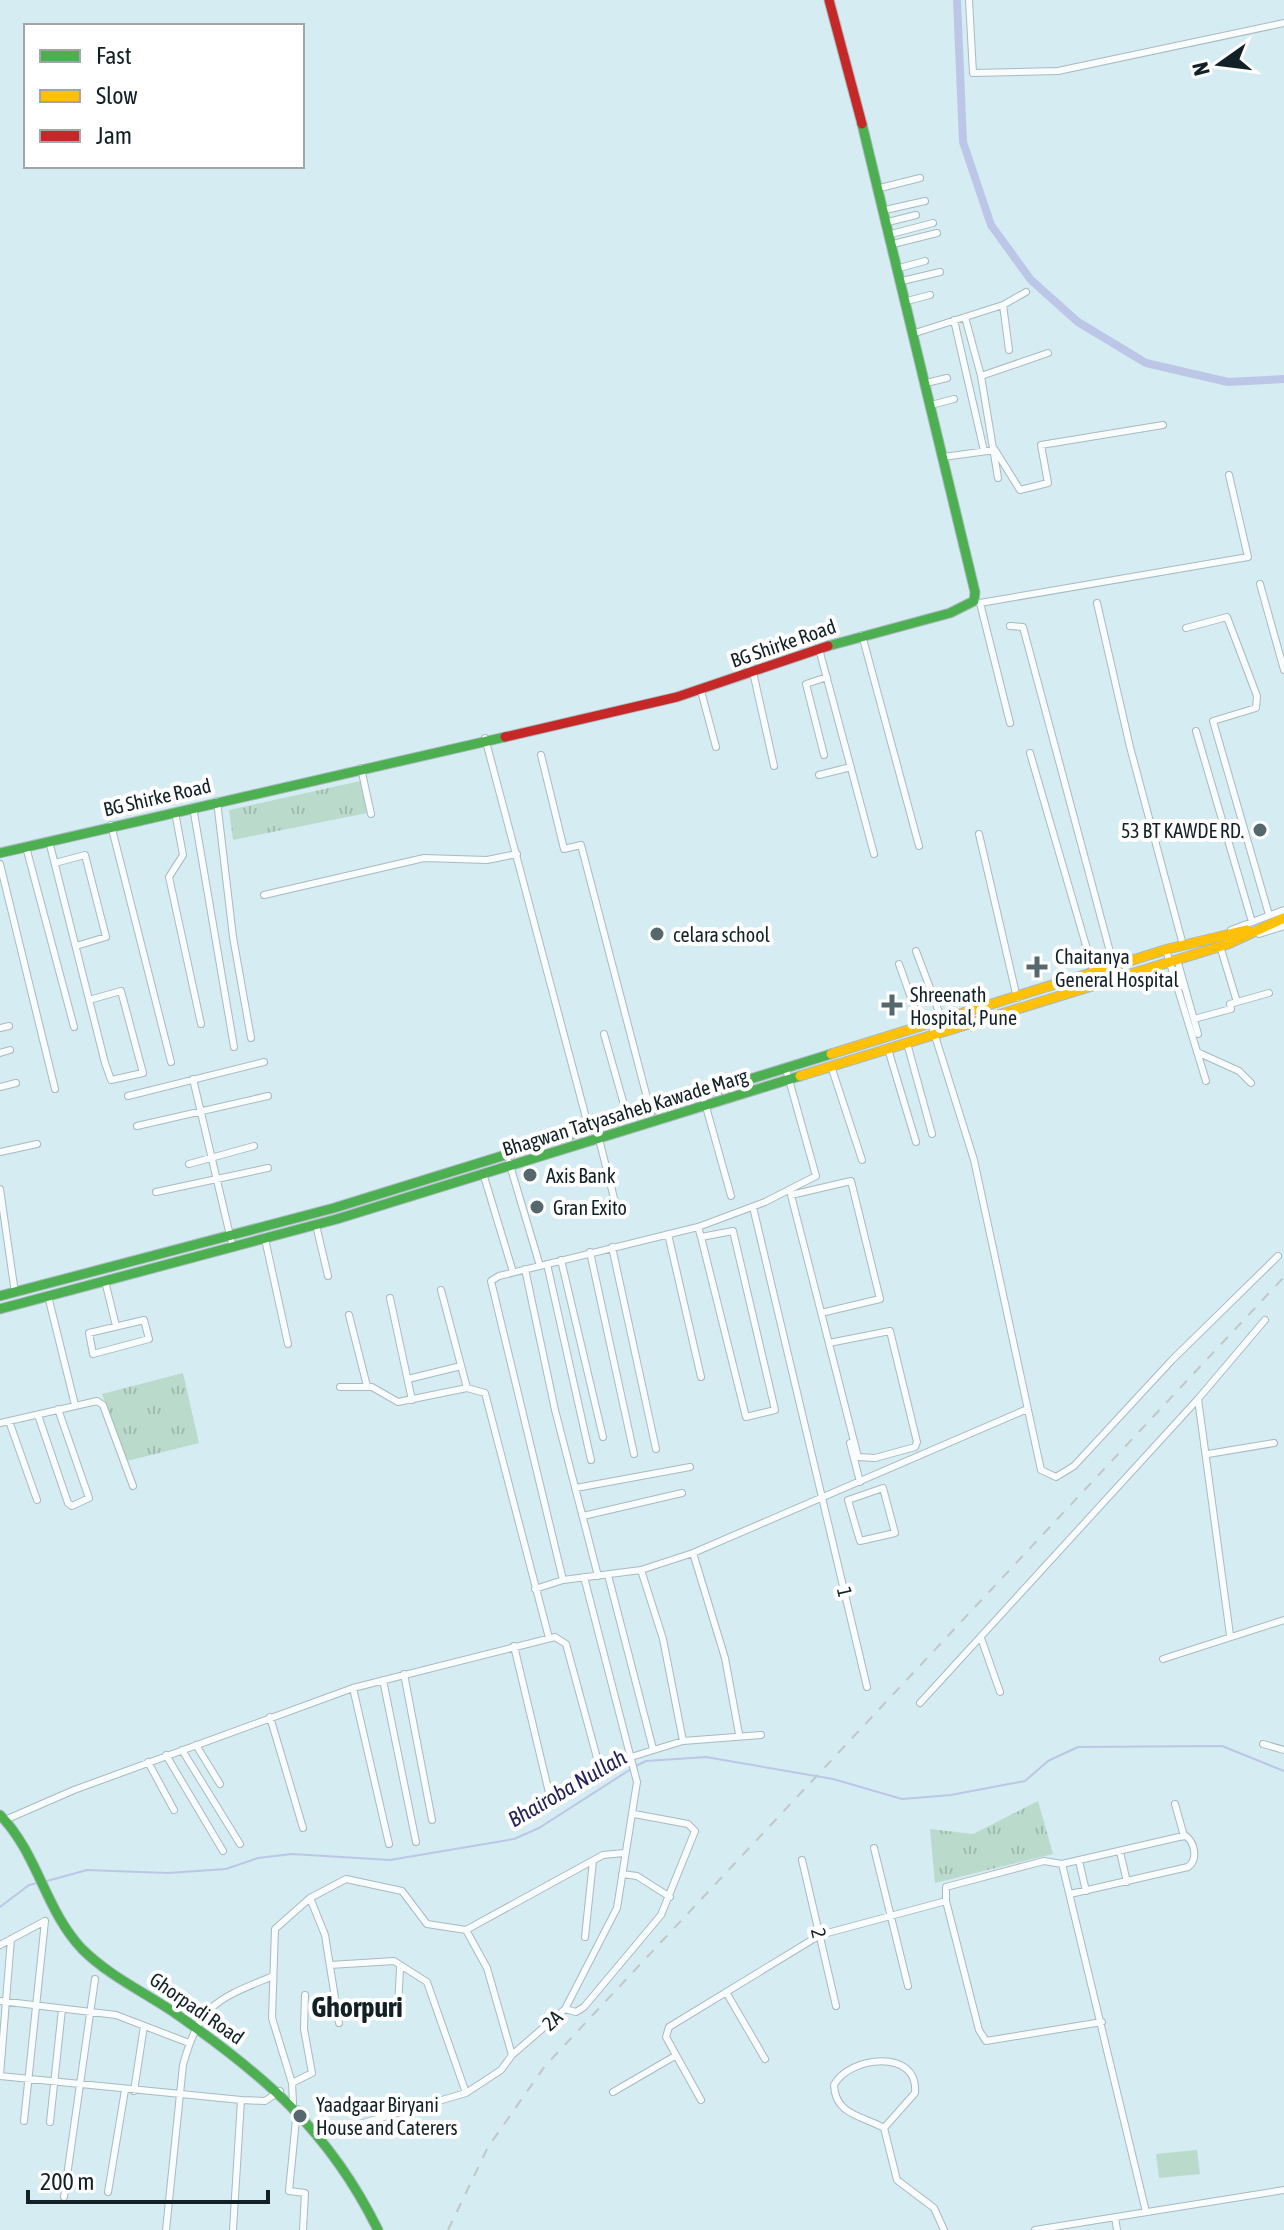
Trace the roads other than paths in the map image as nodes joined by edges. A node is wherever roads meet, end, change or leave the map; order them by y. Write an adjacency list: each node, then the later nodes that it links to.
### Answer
1 (829, 0): 5 (street)
2 (969, 0): 3 (street)
3 (1284, 23)
4 (920, 178): 5 (street)
5 (880, 188): 7 (street)
6 (925, 201): 7 (street)
7 (885, 210): 9 (street)
8 (916, 215): 9 (street)
9 (888, 222): 12 (street)
10 (933, 223): 12 (street)
11 (937, 233): 12 (street)
12 (892, 239): 14 (street)
13 (925, 261): 14 (street)
14 (899, 268): 16 (street)
15 (940, 272): 16 (street)
16 (902, 281): 19 (street)
17 (1026, 292): 20 (street)
18 (930, 295): 19 (street)
19 (907, 301): 23 (street)
20 (1003, 305): 21 (street); 24 (street)
21 (965, 317): 22 (street); 26 (street)
22 (954, 320): 23 (street); 28 (street)
23 (915, 333): 29 (street)
24 (1009, 350)
25 (1048, 353): 26 (street)
26 (981, 376): 28 (street); 33 (street)
27 (947, 378): 29 (street)
28 (970, 379): 34 (street)
29 (926, 383): 31 (street)
30 (954, 399): 31 (street)
31 (931, 405): 35 (street)
32 (1163, 425): 33 (street)
33 (995, 450): 34 (street); 37 (street)
34 (984, 451): 35 (street)
35 (943, 457): 39 (street)
36 (1229, 475): 39 (street)
37 (998, 478)
38 (1260, 584): 45 (street)
39 (977, 602): 43 (street, BG Shirke Road); 49 (street)
40 (1097, 603): 81 (street)
41 (1010, 626): 88 (street)
42 (1186, 628): 76 (street)
43 (862, 635): 44 (street, BG Shirke Road); 67 (street)
44 (819, 649): 46 (street, BG Shirke Road); 47 (street)
45 (1284, 670)
46 (753, 672): 48 (street, BG Shirke Road); 56 (street)
47 (827, 677): 55 (street); 57 (street)
48 (701, 691): 51 (street, BG Shirke Road); 52 (street)
49 (1010, 723)
50 (1196, 731): 78 (street)
51 (485, 738): 58 (street, BG Shirke Road); 70 (street)
52 (716, 747)
53 (1030, 753): 89 (street)
54 (541, 755): 130 (street)
55 (824, 755)
56 (774, 766)
57 (851, 767): 59 (street); 71 (street)
58 (361, 768): 60 (street, BG Shirke Road); 63 (street)
59 (819, 775)
60 (217, 801): 61 (street, BG Shirke Road); 107 (street)
61 (193, 807): 62 (street, BG Shirke Road); 109 (street)
62 (175, 811): 64 (street, BG Shirke Road); 99 (street)
63 (371, 814)
64 (111, 825): 66 (street, BG Shirke Road); 114 (street)
65 (979, 834): 93 (street)
66 (49, 841): 68 (street, BG Shirke Road); 72 (street)
67 (919, 846)
68 (26, 847): 69 (street, BG Shirke Road); 102 (street)
69 (0, 853)
70 (517, 854): 74 (street); 133 (street)
71 (874, 854)
72 (55, 863): 83 (street); 83 (street)
73 (0, 864): 124 (street)
74 (264, 895)
75 (1284, 910): 76 (street)
76 (1269, 915): 78 (street)
77 (1284, 918): 78 (street, Bhagwan Tatyasaheb Kawade Marg)
78 (1252, 926): 80 (street, Bhagwan Tatyasaheb Kawade Marg); 82 (street, Bhagwan Tatyasaheb Kawade Marg)
79 (1284, 926): 82 (street)
80 (1224, 933): 81 (street, Bhagwan Tatyasaheb Kawade Marg); 82 (street)
81 (1183, 945): 84 (street, Bhagwan Tatyasaheb Kawade Marg)
82 (1224, 945): 86 (street, Bhagwan Tatyasaheb Kawade Marg); 95 (street)
83 (76, 946): 94 (street)
84 (1166, 950): 86 (street); 88 (street, Bhagwan Tatyasaheb Kawade Marg)
85 (916, 951): 97 (street)
86 (1173, 960): 88 (street, Bhagwan Tatyasaheb Kawade Marg); 96 (street); 112 (street)
87 (899, 964): 101 (street)
88 (1116, 972): 89 (street, Bhagwan Tatyasaheb Kawade Marg); 92 (street, Bhagwan Tatyasaheb Kawade Marg)
89 (1094, 973): 90 (street, Bhagwan Tatyasaheb Kawade Marg)
90 (1060, 984): 92 (street); 93 (street, Bhagwan Tatyasaheb Kawade Marg)
91 (1269, 993): 95 (street)
92 (1063, 995): 105 (street, Bhagwan Tatyasaheb Kawade Marg)
93 (1017, 998): 97 (street, Bhagwan Tatyasaheb Kawade Marg)
94 (89, 1000): 94 (street)
95 (1237, 1002): 96 (street)
96 (1194, 1019): 106 (street)
97 (942, 1020): 98 (street, Bhagwan Tatyasaheb Kawade Marg)
98 (931, 1023): 101 (street, Bhagwan Tatyasaheb Kawade Marg); 105 (street)
99 (201, 1024)
100 (9, 1026): 103 (street)
101 (921, 1026): 117 (street, Bhagwan Tatyasaheb Kawade Marg)
102 (74, 1027)
103 (0, 1028)
104 (604, 1034): 131 (street)
105 (935, 1034): 108 (street, Bhagwan Tatyasaheb Kawade Marg); 195 (street)
106 (1198, 1034)
107 (251, 1038)
108 (907, 1043): 110 (street, Bhagwan Tatyasaheb Kawade Marg); 134 (street)
109 (234, 1047)
110 (888, 1049): 116 (street, Bhagwan Tatyasaheb Kawade Marg); 136 (street)
111 (10, 1050): 113 (street)
112 (1197, 1052): 120 (street); 122 (street)
113 (0, 1053)
114 (171, 1062)
115 (264, 1062): 118 (street)
116 (831, 1066): 119 (street, Bhagwan Tatyasaheb Kawade Marg); 142 (street)
117 (786, 1069): 119 (street); 127 (street, Bhagwan Tatyasaheb Kawade Marg)
118 (193, 1079): 125 (street); 129 (street)
119 (789, 1080): 128 (street, Bhagwan Tatyasaheb Kawade Marg); 146 (street)
120 (1206, 1081)
121 (16, 1083): 123 (street)
122 (1251, 1083)
123 (0, 1087)
124 (55, 1089)
125 (128, 1096)
126 (268, 1096): 129 (street)
127 (703, 1096): 128 (street); 130 (street, Bhagwan Tatyasaheb Kawade Marg)
128 (706, 1107): 135 (street, Bhagwan Tatyasaheb Kawade Marg); 153 (street)
129 (201, 1112): 132 (street); 140 (street)
130 (651, 1113): 131 (street, Bhagwan Tatyasaheb Kawade Marg)
131 (628, 1119): 133 (street, Bhagwan Tatyasaheb Kawade Marg)
132 (137, 1126)
133 (589, 1130): 135 (street); 141 (street, Bhagwan Tatyasaheb Kawade Marg)
134 (932, 1134)
135 (595, 1140): 141 (street, Bhagwan Tatyasaheb Kawade Marg); 156 (street)
136 (916, 1142)
137 (37, 1144): 139 (street)
138 (254, 1146): 140 (street)
139 (0, 1152)
140 (213, 1157): 143 (street); 147 (street)
141 (508, 1159): 145 (street, Bhagwan Tatyasaheb Kawade Marg); 148 (street, Bhagwan Tatyasaheb Kawade Marg); 168 (street)
142 (862, 1160)
143 (189, 1164)
144 (268, 1168): 147 (street)
145 (483, 1173): 154 (street, Bhagwan Tatyasaheb Kawade Marg); 170 (street)
146 (816, 1176): 150 (street); 151 (street)
147 (218, 1178): 152 (street); 161 (street)
148 (401, 1187): 154 (street); 161 (street, Bhagwan Tatyasaheb Kawade Marg)
149 (0, 1189): 174 (street)
150 (819, 1189): 179 (street); 179 (street)
151 (788, 1190): 155 (street); 207 (street)
152 (156, 1192)
153 (731, 1196)
154 (405, 1198): 157 (street, Bhagwan Tatyasaheb Kawade Marg)
155 (753, 1207): 158 (street); 212 (street, 1)
156 (617, 1210)
157 (316, 1225): 162 (street, Bhagwan Tatyasaheb Kawade Marg); 171 (street)
158 (698, 1227): 159 (street); 160 (street)
159 (668, 1234): 163 (street); 186 (street)
160 (701, 1237): 160 (street)
161 (226, 1238): 164 (street); 174 (street, Bhagwan Tatyasaheb Kawade Marg); 177 (street)
162 (265, 1239): 164 (street, Bhagwan Tatyasaheb Kawade Marg); 184 (street)
163 (612, 1247): 165 (street); 201 (street)
164 (233, 1248): 172 (street, Bhagwan Tatyasaheb Kawade Marg)
165 (590, 1252): 167 (street); 202 (street)
166 (1278, 1256): 195 (street)
167 (561, 1260): 168 (street); 199 (street)
168 (544, 1265): 169 (street); 204 (street)
169 (525, 1269): 170 (street); 209 (street)
170 (513, 1272): 220 (street)
171 (328, 1276)
172 (105, 1281): 175 (street, Bhagwan Tatyasaheb Kawade Marg); 182 (street)
173 (441, 1290): 185 (street)
174 (15, 1293): 177 (street, Bhagwan Tatyasaheb Kawade Marg)
175 (48, 1296): 178 (street, Bhagwan Tatyasaheb Kawade Marg); 193 (street)
176 (390, 1298): 187 (street)
177 (0, 1299)
178 (0, 1309)
179 (821, 1313): 183 (street)
180 (349, 1315): 188 (street)
181 (1265, 1320): 191 (street)
182 (116, 1326): 182 (street)
183 (829, 1343): 183 (street)
184 (288, 1344)
185 (461, 1366): 187 (street); 190 (street)
186 (701, 1377)
187 (408, 1379): 192 (street)
188 (367, 1386): 189 (street); 192 (street)
189 (340, 1387)
190 (467, 1388): 192 (street); 221 (street)
191 (1198, 1399): 203 (street); 225 (street)
192 (412, 1400)
193 (75, 1405): 194 (street); 208 (street)
194 (58, 1409): 196 (street); 196 (street)
195 (1025, 1410): 206 (street)
196 (38, 1415): 197 (street)
197 (9, 1421): 198 (street); 213 (street)
198 (0, 1423)
199 (603, 1437)
200 (1274, 1443): 203 (street)
201 (656, 1449)
202 (634, 1454)
203 (1208, 1454): 223 (street)
204 (591, 1460)
205 (690, 1467): 209 (street)
206 (869, 1478): 207 (street); 210 (street)
207 (860, 1482): 212 (street)
208 (133, 1486)
209 (576, 1488): 214 (street)
210 (873, 1491): 210 (street)
211 (682, 1493): 214 (street)
212 (823, 1496): 215 (street); 230 (street, 1)
213 (37, 1500)
214 (583, 1516): 218 (street)
215 (693, 1553): 216 (street); 235 (street)
216 (641, 1570): 217 (street); 237 (street)
217 (608, 1575): 218 (street); 240 (street)
218 (598, 1576): 219 (street)
219 (584, 1577): 220 (street); 244 (street, 2A)
220 (563, 1580): 221 (street)
221 (535, 1589): 224 (street)
222 (1284, 1620): 223 (street)
223 (1230, 1635): 227 (street)
224 (549, 1638): 226 (street); 246 (street)
225 (981, 1638): 232 (street); 233 (street)
226 (514, 1646): 228 (street); 248 (street)
227 (1163, 1659)
228 (404, 1674): 229 (street); 253 (street)
229 (383, 1680): 231 (street); 256 (street)
230 (867, 1687)
231 (353, 1688): 234 (street); 258 (street)
232 (1000, 1692)
233 (920, 1703)
234 (270, 1717): 239 (street); 254 (street)
235 (739, 1734): 236 (street); 237 (street)
236 (761, 1735)
237 (683, 1741): 240 (street)
238 (1263, 1744): 242 (street)
239 (196, 1745): 241 (street); 247 (street)
240 (653, 1749): 244 (street)
241 (182, 1750): 243 (street); 257 (street)
242 (1284, 1750)
243 (166, 1755): 245 (street); 260 (street)
244 (631, 1759): 251 (street, 2A)
245 (148, 1762): 250 (street); 252 (street)
246 (600, 1769)
247 (220, 1784)
248 (551, 1801)
249 (1175, 1804): 255 (street)
250 (174, 1810)
251 (634, 1814): 262 (street, 2A); 271 (street)
252 (3, 1817): 297 (street, Ghorpadi Road)
253 (432, 1820)
254 (303, 1828)
255 (1184, 1836): 261 (street); 268 (street)
256 (416, 1842)
257 (240, 1844)
258 (389, 1844)
259 (874, 1848): 274 (street)
260 (223, 1851)
261 (1120, 1852): 265 (street); 268 (street)
262 (624, 1853): 264 (street); 267 (street, 2A)
263 (802, 1860): 276 (street, 2)
264 (593, 1861): 275 (street); 277 (street)
265 (1079, 1861): 266 (street); 269 (street)
266 (1062, 1864): 270 (street); 273 (street)
267 (622, 1874): 271 (street); 292 (street, 2A)
268 (1127, 1882): 269 (street)
269 (1086, 1891): 270 (street)
270 (1070, 1894): 294 (street)
271 (670, 1897): 292 (street)
272 (310, 1898): 275 (street); 280 (street); 282 (street)
273 (946, 1901): 274 (street); 294 (street)
274 (891, 1916): 276 (street); 284 (street)
275 (466, 1930): 299 (street)
276 (820, 1935): 285 (street); 289 (street, 2)
277 (585, 1937)
278 (11, 1939): 279 (street); 287 (street); 288 (street)
279 (0, 1945)
280 (330, 1965): 281 (street); 295 (street)
281 (400, 1968): 291 (street); 311 (street)
282 (273, 1976): 297 (street); 305 (street)
283 (95, 1979): 293 (street)
284 (908, 1986)
285 (726, 1992): 300 (street); 301 (street)
286 (305, 1995): 305 (street)
287 (3, 2002): 288 (street); 302 (street)
288 (36, 2006): 290 (street); 303 (street)
289 (836, 2006)
290 (62, 2009): 293 (street); 304 (street)
291 (398, 2009)
292 (565, 2009): 299 (street, 2A)
293 (91, 2012): 296 (street); 306 (street)
294 (1102, 2022): 323 (street)
295 (339, 2023)
296 (144, 2026): 298 (street); 308 (street)
297 (196, 2028): 298 (street); 309 (street, Ghorpadi Road)
298 (189, 2043): 312 (street)
299 (512, 2055): 311 (street, 2A)
300 (675, 2056): 310 (street); 314 (street)
301 (765, 2059)
302 (0, 2076): 303 (street)
303 (28, 2079): 304 (street); 316 (street)
304 (54, 2081): 306 (street); 317 (street)
305 (292, 2083): 315 (street)
306 (80, 2084): 307 (street); 322 (street)
307 (125, 2090): 308 (street); 321 (street)
308 (134, 2091): 312 (street)
309 (280, 2091): 313 (street); 315 (street, Ghorpadi Road)
310 (613, 2092)
311 (466, 2093): 319 (street, 2A)
312 (180, 2095): 313 (street); 325 (street)
313 (241, 2100): 326 (street)
314 (701, 2100)
315 (295, 2105): 319 (street, Ghorpadi Road); 327 (street)
316 (24, 2121)
317 (50, 2122)
318 (884, 2128): 318 (street); 329 (street)
319 (322, 2135): 328 (street, Ghorpadi Road)
320 (1284, 2190): 323 (street)
321 (108, 2192)
322 (64, 2197)
323 (1146, 2212): 324 (street)
324 (1115, 2217): 330 (street); 331 (street)
325 (166, 2230)
326 (233, 2230)
327 (303, 2230)
328 (378, 2230)
329 (944, 2230)
330 (1035, 2230)
331 (1117, 2230)

